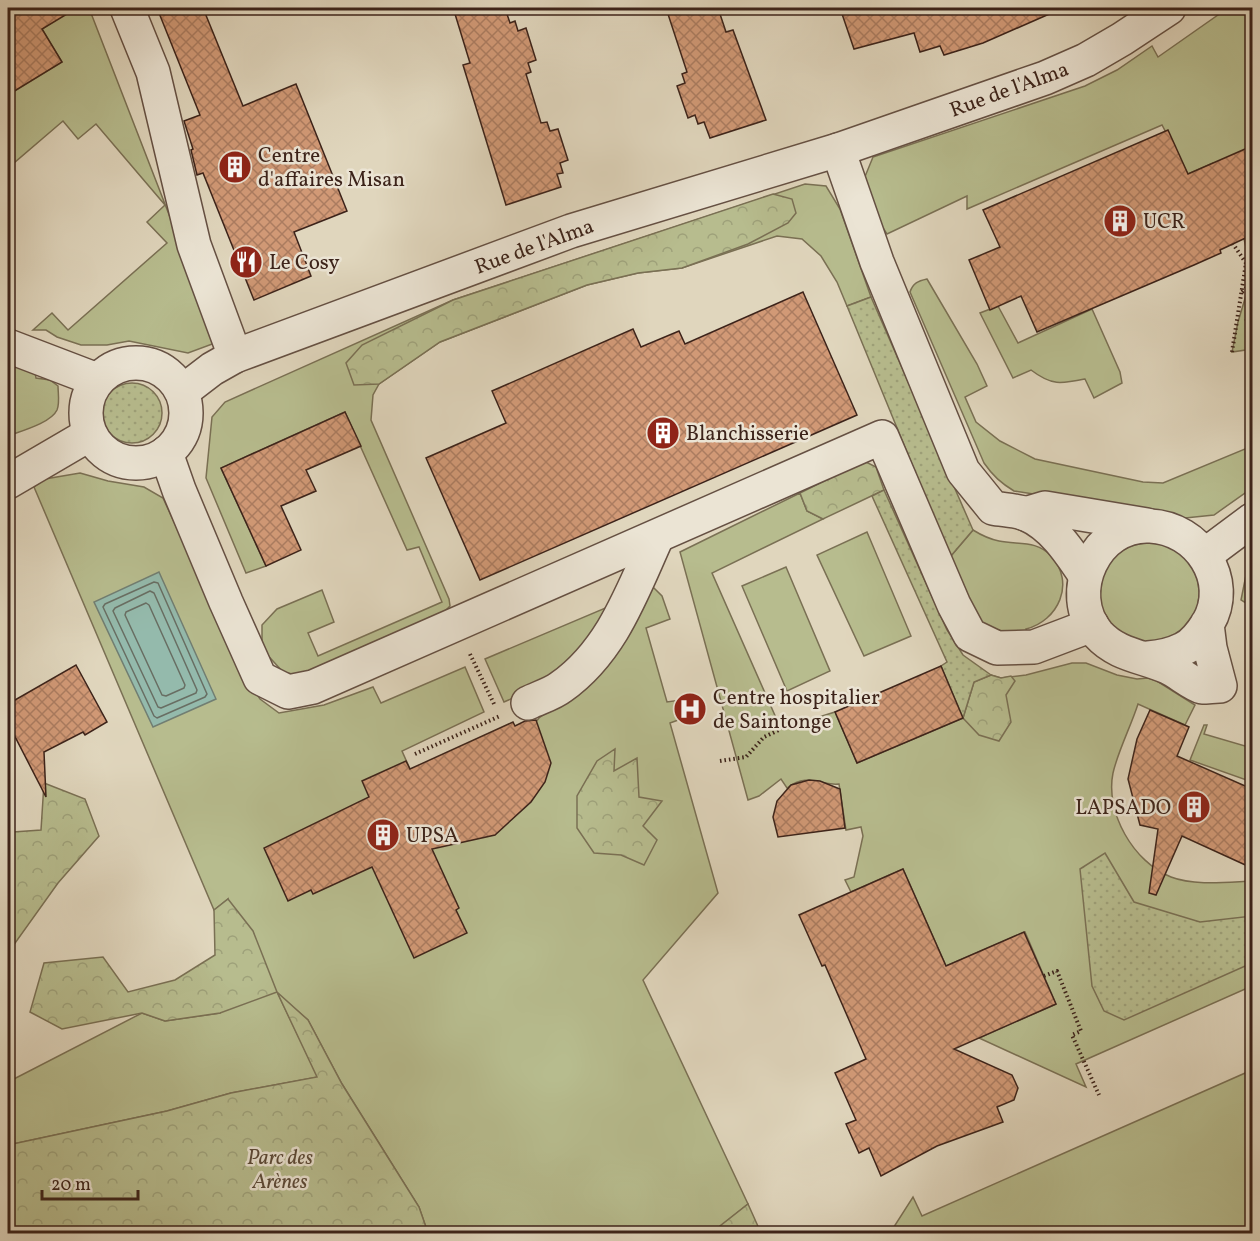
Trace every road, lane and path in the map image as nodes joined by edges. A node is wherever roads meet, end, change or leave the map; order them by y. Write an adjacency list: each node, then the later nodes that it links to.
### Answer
1 (128, 8): 9 (street)
2 (1169, 8): 3 (street, Rue de l'Alma)
3 (838, 150): 9 (street, Rue de l'Alma); 15 (street)
4 (1233, 244): 6 (path)
5 (1252, 282): 6 (path)
6 (1242, 292): 8 (path)
7 (8, 346): 10 (street)
8 (1233, 352)
9 (236, 356): 11 (street, Rue de l'Alma)
10 (97, 380): 11 (street); 12 (street)
11 (182, 392): 13 (street)
12 (90, 434): 13 (street); 14 (street)
13 (166, 453): 21 (street)
14 (9, 480)
15 (1025, 514): 17 (street); 20 (street)
16 (1252, 520): 19 (street)
17 (1149, 525): 19 (street); 20 (street)
18 (657, 537): 21 (street); 23 (street); 25 (street)
19 (1205, 555): 22 (street)
20 (1085, 575): 23 (street)
21 (456, 624): 26 (path)
22 (1207, 624): 24 (street); 24 (street)
23 (1092, 625): 24 (street)
24 (1148, 658)
25 (528, 703): 28 (path)
26 (495, 705)
27 (781, 729): 29 (path)
28 (415, 754)
29 (720, 761)
30 (1044, 976): 31 (path)
31 (1099, 1095)

